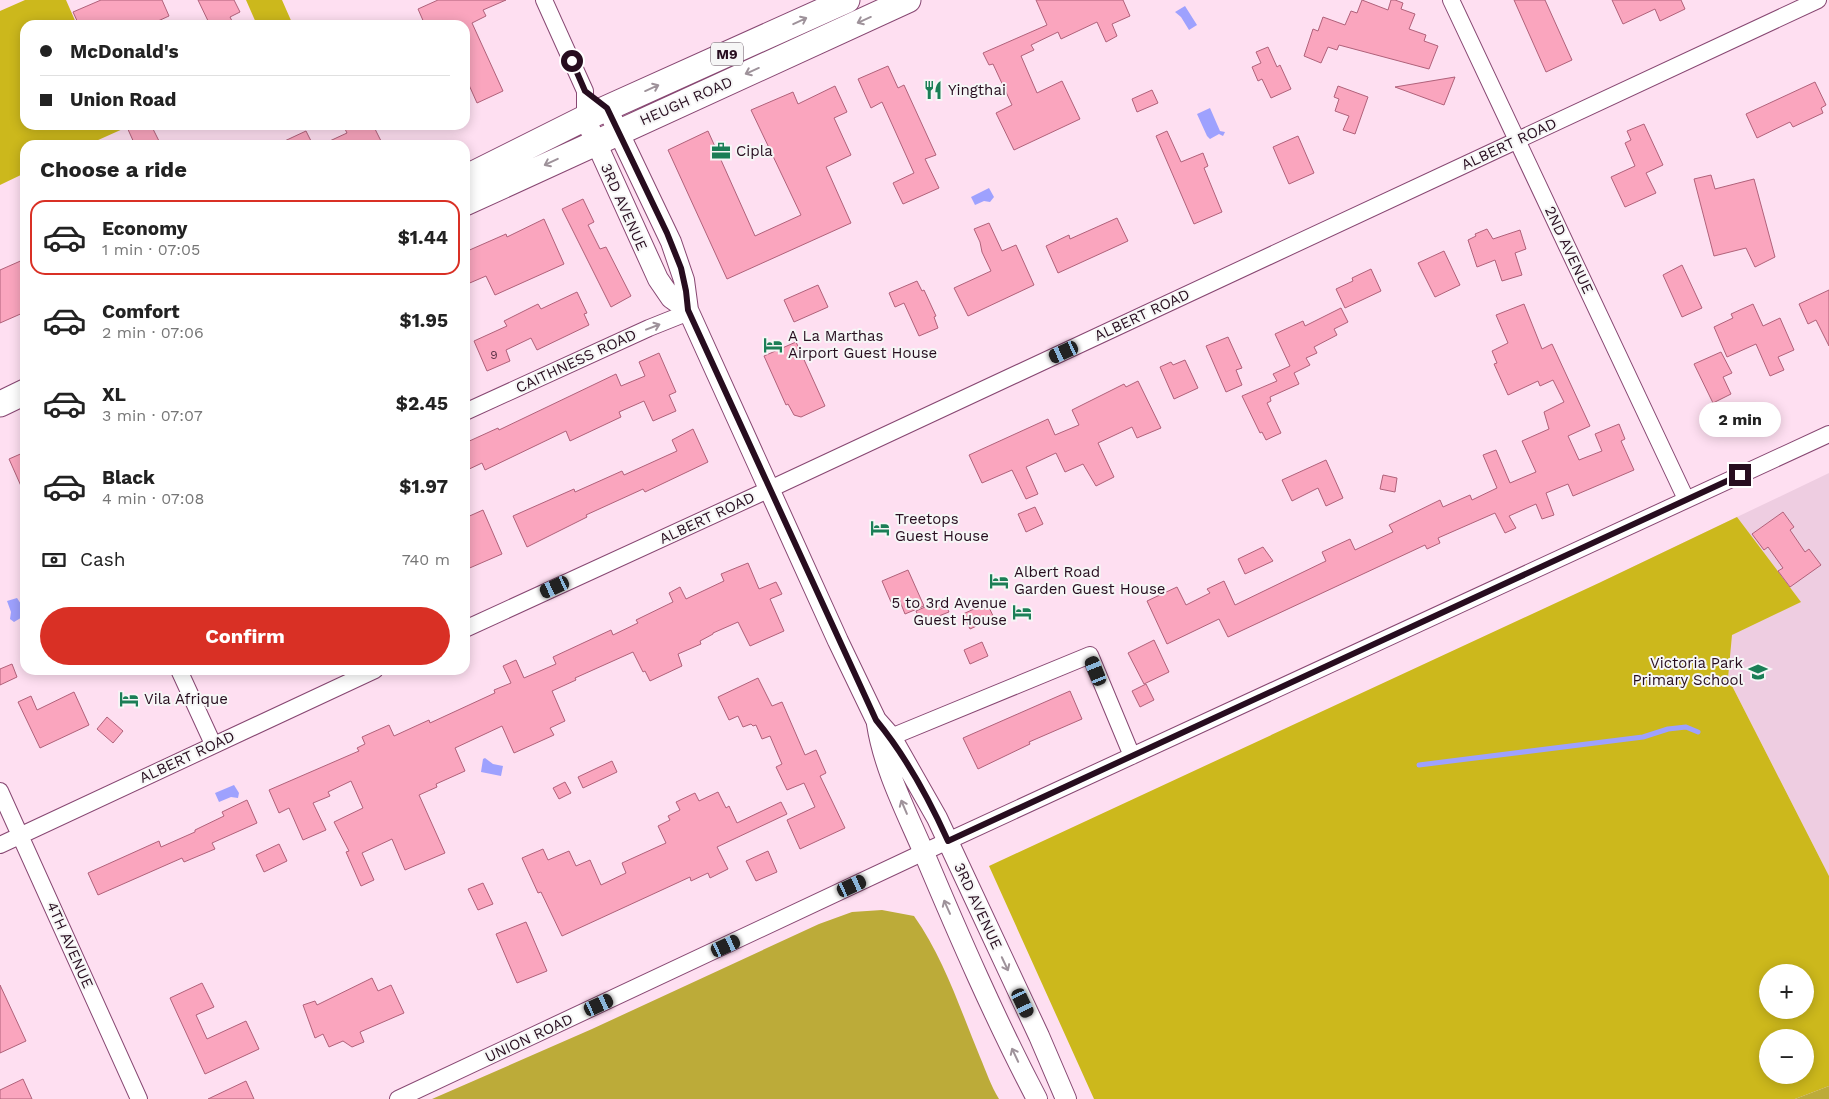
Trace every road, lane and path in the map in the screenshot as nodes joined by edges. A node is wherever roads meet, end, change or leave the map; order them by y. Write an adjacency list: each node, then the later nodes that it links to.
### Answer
1 (544, 0): 6 (street, 3RD AVENUE)
2 (847, 0): 7 (main road, HEUGH ROAD / M9, one-way to 2)
3 (908, 0): 9 (main road, HEUGH ROAD / M9, one-way to 9)
4 (1451, 0): 10 (street, 2ND AVENUE)
5 (1818, 0): 10 (street, ALBERT ROAD)
6 (585, 91): 7 (street, 3RD AVENUE); 8 (street, 3RD AVENUE)
7 (607, 108): 8 (main road, HEUGH ROAD / M9); 9 (street, 3RD AVENUE)
8 (585, 118): 11 (street, 3RD AVENUE); 12 (main road, HEUGH ROAD / M9)
9 (619, 131): 11 (main road, HEUGH ROAD / M9); 14 (street, 3RD AVENUE)
10 (1517, 140): 19 (street, ALBERT ROAD); 20 (street, 2ND AVENUE)
11 (595, 142): 13 (main road, HEUGH ROAD / M9, one-way to 13); 14 (street, 3RD AVENUE)
12 (470, 176)
13 (470, 201)
14 (688, 311): 17 (street, CAITHNESS ROAD, one-way to 14); 19 (street, 3RD AVENUE)
15 (20, 394): 16 (main road)
16 (0, 404)
17 (470, 410)
18 (1829, 434): 20 (street, UNION ROAD)
19 (770, 489): 21 (street, ALBERT ROAD); 24 (street, 3RD AVENUE)
20 (1686, 499): 27 (street, UNION ROAD)
21 (470, 626)
22 (181, 675): 26 (street)
23 (364, 675): 26 (street, ALBERT ROAD)
24 (876, 720): 25 (street, 3RD AVENUE); 32 (street, 3RD AVENUE, one-way to 24)
25 (890, 737): 27 (street); 30 (street, 3RD AVENUE)
26 (213, 744): 29 (street, ALBERT ROAD)
27 (1132, 756): 30 (street, UNION ROAD)
28 (0, 791): 29 (street, 4TH AVENUE)
29 (20, 835): 31 (street, ALBERT ROAD); 33 (street, 4TH AVENUE)
30 (948, 841): 32 (street, UNION ROAD); 36 (street, 3RD AVENUE, one-way to 36)
31 (0, 845)
32 (924, 852): 34 (street, UNION ROAD); 35 (street, 3RD AVENUE, one-way to 32)
33 (139, 1099)
34 (398, 1099)
35 (1036, 1099)
36 (1066, 1099)

